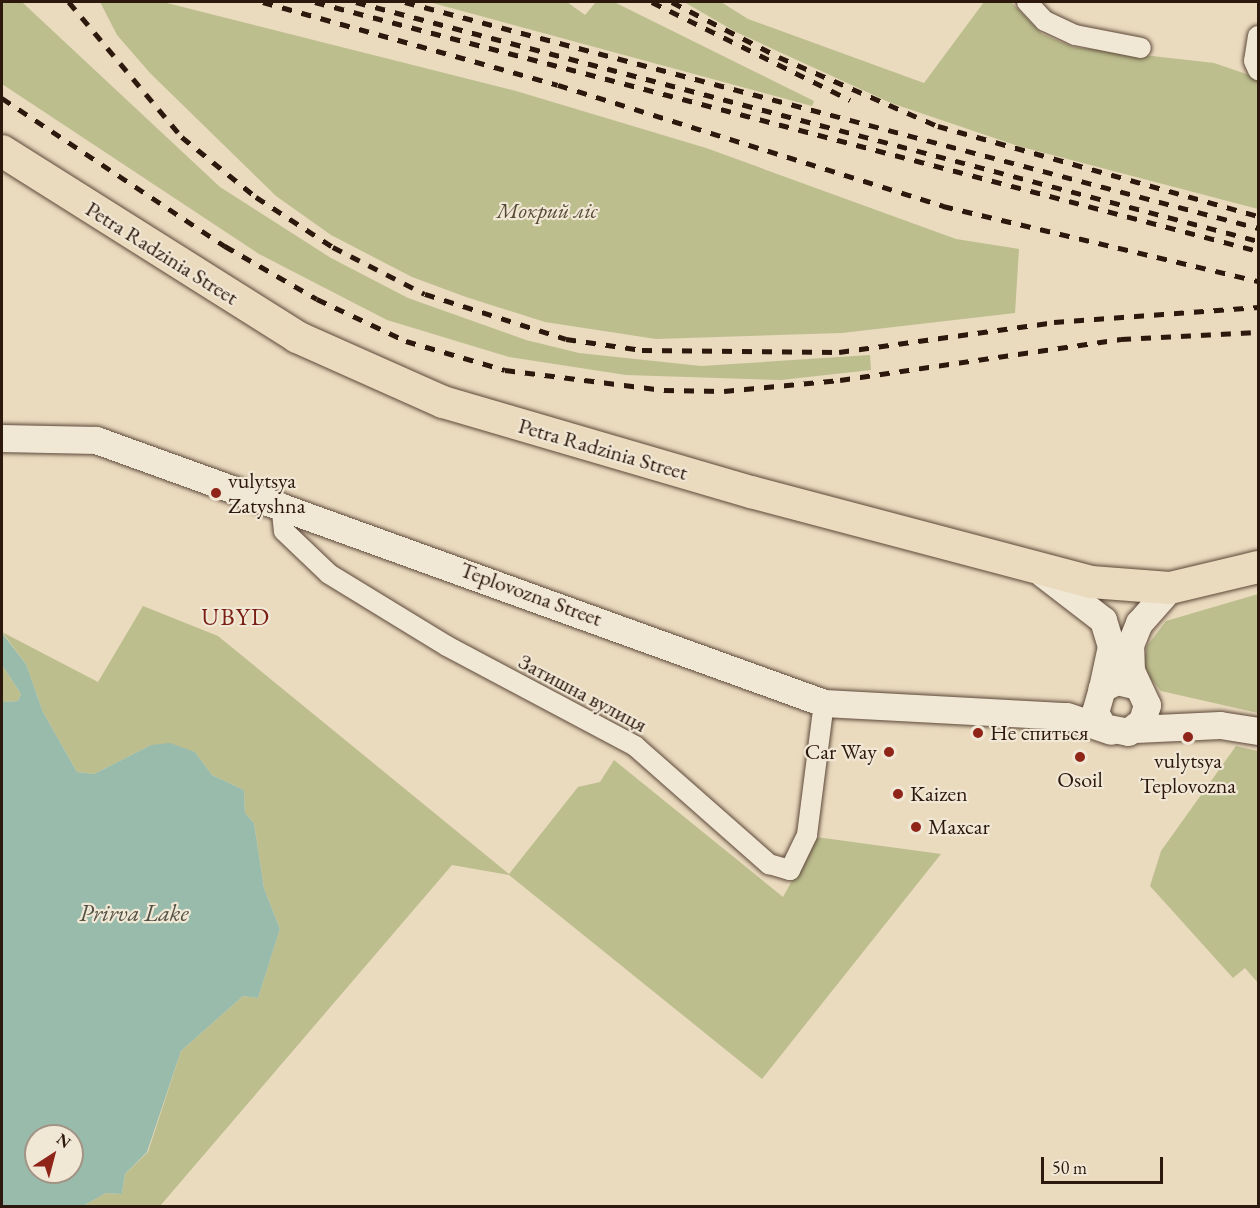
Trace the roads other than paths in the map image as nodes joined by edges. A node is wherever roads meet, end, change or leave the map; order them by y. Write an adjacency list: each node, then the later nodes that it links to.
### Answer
1 (1027, 2): 3 (street)
2 (1258, 36): 4 (street)
3 (1141, 48)
4 (1258, 70)
5 (2, 151): 9 (main road, Petra Radzinia Street)
6 (2, 438): 7 (street, Teplovozna Street)
7 (281, 503): 13 (street, Teplovozna Street); 13 (street, Затишна вулиця)
8 (1258, 567): 10 (main road, Petra Radzinia Street)
9 (1034, 568): 10 (main road, Petra Radzinia Street); 12 (street)
10 (1170, 588): 11 (street)
11 (1139, 688): 12 (street); 15 (street, Teplovozna Street); 16 (street)
12 (1099, 692): 14 (street); 16 (street)
13 (824, 703): 14 (street, Teplovozna Street)
14 (1067, 716): 16 (street, Teplovozna Street)
15 (1196, 725): 16 (street, Teplovozna Street); 17 (street, Teplovozna Street)
16 (1123, 730)
17 (1258, 731)

